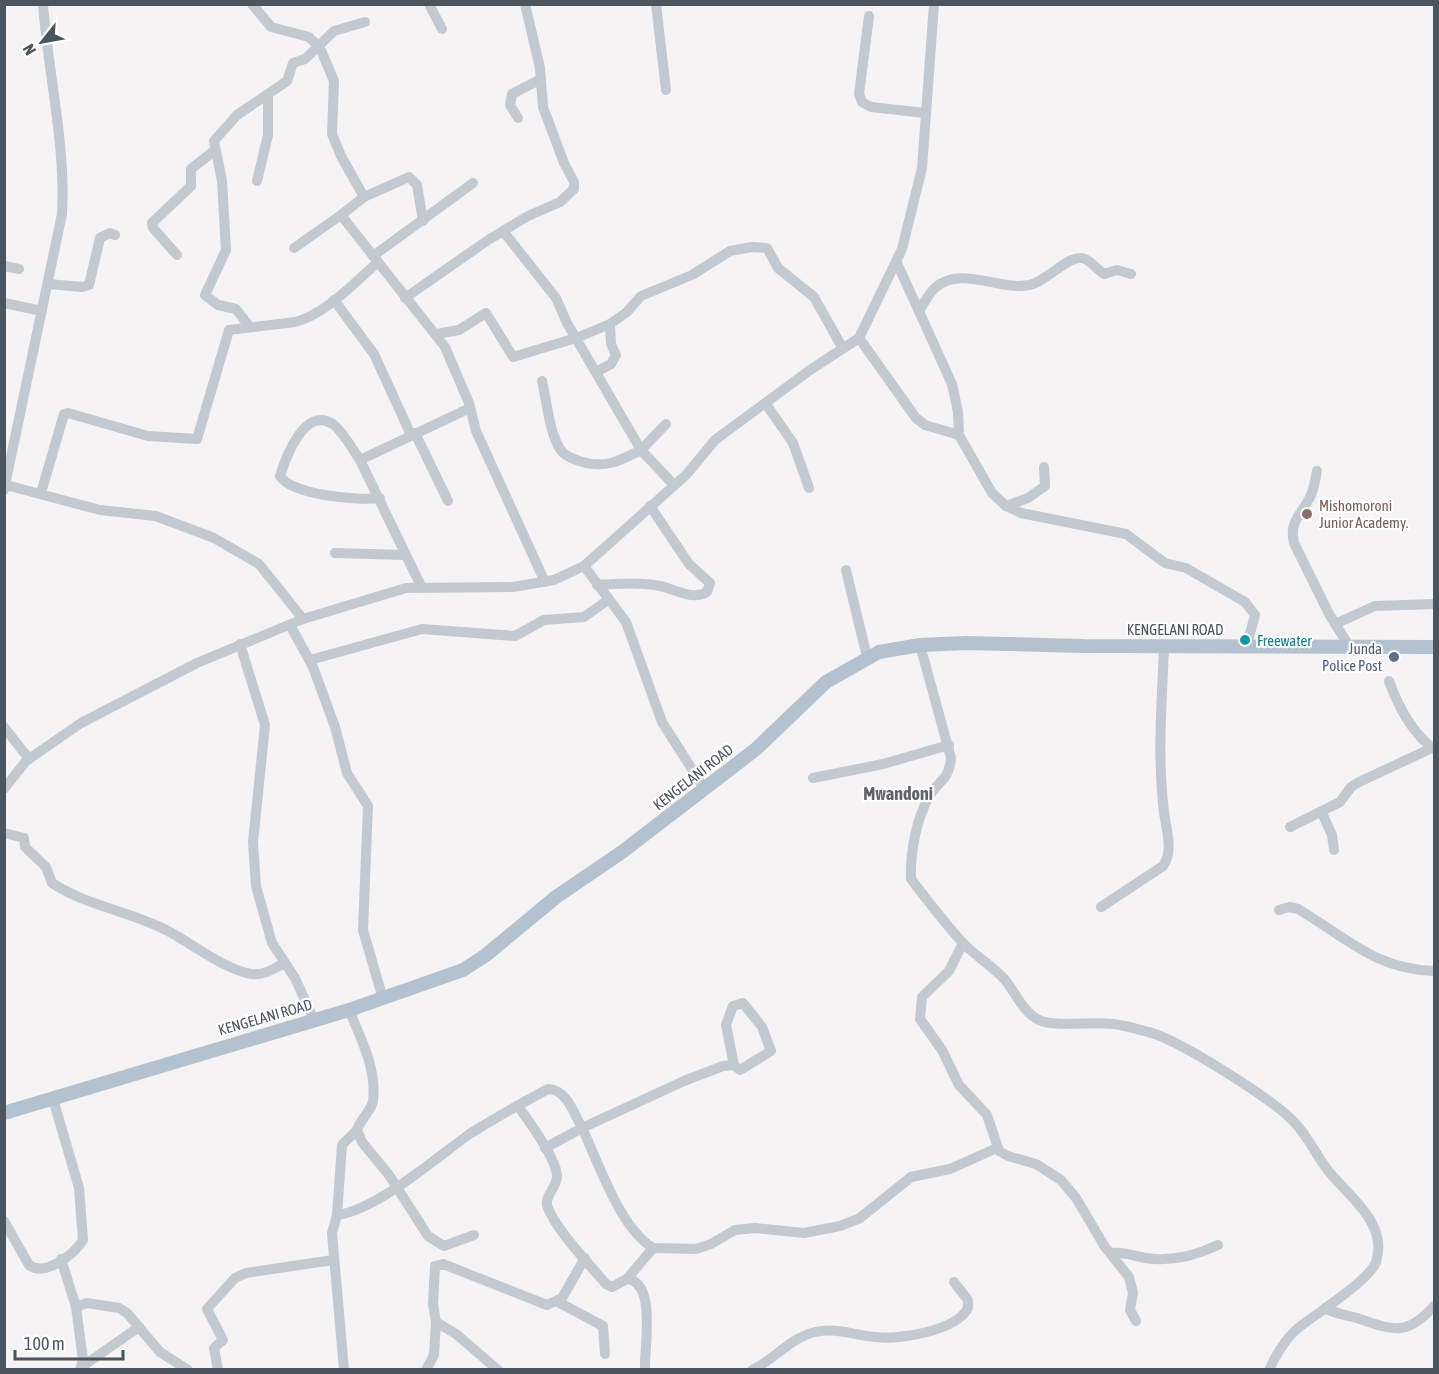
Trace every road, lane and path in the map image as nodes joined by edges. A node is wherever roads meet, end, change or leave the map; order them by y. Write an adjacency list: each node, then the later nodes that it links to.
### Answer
1 (43, 4): 31 (street)
2 (252, 4): 10 (street)
3 (429, 4): 9 (street)
4 (525, 4): 11 (street)
5 (656, 4): 12 (street)
6 (934, 4): 14 (street)
7 (869, 16): 14 (street)
8 (365, 22): 10 (street)
9 (442, 29)
10 (320, 48): 13 (street); 19 (street)
11 (541, 79): 15 (street); 22 (street)
12 (666, 90)
13 (268, 96): 16 (street); 17 (street)
14 (925, 113): 27 (street)
15 (518, 118)
16 (214, 151): 25 (street); 38 (street)
17 (257, 181)
18 (473, 183): 21 (street)
19 (364, 196): 20 (street); 21 (street)
20 (340, 215): 24 (street); 26 (street)
21 (423, 221): 26 (street)
22 (503, 231): 32 (street); 40 (street)
23 (115, 235): 31 (street)
24 (294, 248)
25 (177, 255)
26 (375, 259): 32 (street); 33 (street)
27 (897, 263): 36 (street); 41 (street)
28 (4, 266): 29 (street)
29 (19, 269)
30 (1131, 274): 36 (street)
31 (48, 284): 35 (street)
32 (405, 298): 39 (street)
33 (334, 300): 38 (street); 48 (street)
34 (4, 303): 35 (street)
35 (42, 311): 55 (street)
36 (919, 311): 49 (street)
37 (610, 324): 40 (street); 42 (street); 43 (street)
38 (249, 326): 57 (street)
39 (437, 334): 40 (street); 46 (street)
40 (576, 338): 43 (street)
41 (859, 338): 42 (street); 49 (street)
42 (842, 347): 45 (street)
43 (596, 372): 50 (street)
44 (542, 381): 50 (street)
45 (766, 404): 54 (street); 56 (street)
46 (470, 408): 48 (street); 66 (street)
47 (666, 424): 50 (street)
48 (413, 434): 51 (street); 59 (street)
49 (959, 435): 61 (street)
50 (641, 450): 54 (street)
51 (360, 460): 58 (street); 58 (street)
52 (1044, 467): 61 (street)
53 (1317, 471): 72 (street)
54 (674, 485): 60 (street)
55 (5, 488): 57 (street)
56 (809, 488)
57 (41, 493): 71 (street)
58 (380, 498): 63 (street)
59 (448, 501)
60 (650, 506): 64 (street); 67 (street)
61 (1006, 506): 76 (street)
62 (335, 553): 63 (street)
63 (405, 555): 68 (street)
64 (584, 566): 66 (street); 67 (street)
65 (846, 570): 80 (street)
66 (545, 582): 68 (street)
67 (597, 585): 69 (street)
68 (421, 586): 71 (street)
69 (608, 600): 81 (street); 88 (street)
70 (1434, 604): 72 (street)
71 (303, 619): 73 (street)
72 (1335, 624): 78 (street)
73 (290, 625): 74 (street); 81 (street)
74 (240, 644): 86 (street); 97 (street)
75 (920, 645): 77 (main road, KENGELANI ROAD); 80 (main road, KENGELANI ROAD); 84 (street)
76 (1247, 645): 77 (main road, KENGELANI ROAD); 78 (main road, KENGELANI ROAD)
77 (1164, 646): 94 (street)
78 (1349, 646): 79 (main road, KENGELANI ROAD)
79 (1434, 647)
80 (867, 657): 88 (main road, KENGELANI ROAD)
81 (310, 660): 99 (street)
82 (1389, 681): 85 (street)
83 (4, 727): 86 (street)
84 (949, 745): 87 (street); 96 (street)
85 (1433, 749): 90 (street)
86 (29, 759): 89 (street)
87 (813, 778)
88 (704, 788): 99 (main road, KENGELANI ROAD)
89 (4, 789)
90 (1322, 813): 91 (street); 93 (street)
91 (1290, 827)
92 (4, 833): 97 (street)
93 (1334, 850)
94 (1101, 907)
95 (1279, 910): 98 (street)
96 (963, 943): 109 (street); 127 (street)
97 (285, 963): 101 (street)
98 (1434, 971)
99 (383, 999): 100 (main road, KENGELANI ROAD)
100 (349, 1011): 101 (main road, KENGELANI ROAD); 107 (street)
101 (314, 1020): 103 (main road, KENGELANI ROAD)
102 (734, 1065): 102 (street); 106 (street)
103 (53, 1099): 105 (main road, KENGELANI ROAD); 119 (street)
104 (518, 1106): 106 (street); 108 (street); 110 (street)
105 (4, 1113)
106 (582, 1128): 108 (street); 116 (street)
107 (357, 1130): 110 (street); 111 (street)
108 (545, 1148): 118 (street)
109 (997, 1148): 116 (street); 117 (street)
110 (396, 1188): 111 (street); 114 (street)
111 (337, 1215): 120 (street)
112 (4, 1221): 119 (street)
113 (474, 1235): 114 (street)
114 (440, 1245): 121 (street)
115 (1218, 1245): 117 (street)
116 (653, 1248): 122 (street)
117 (1112, 1253): 129 (street)
118 (585, 1257): 122 (street); 124 (street)
119 (61, 1259): 125 (street)
120 (333, 1260): 134 (street); 135 (street)
121 (440, 1263): 124 (street); 128 (street)
122 (627, 1279): 138 (street)
123 (954, 1282): 139 (street)
124 (558, 1302): 131 (street)
125 (76, 1306): 130 (street); 132 (street)
126 (1434, 1306): 127 (street)
127 (1325, 1308): 140 (street)
128 (436, 1322): 136 (street); 137 (street)
129 (1136, 1322)
130 (140, 1327): 132 (street); 133 (street)
131 (605, 1354)
132 (81, 1368)
133 (184, 1369)
134 (346, 1369)
135 (218, 1370)
136 (426, 1370)
137 (498, 1370)
138 (645, 1370)
139 (752, 1370)
140 (1269, 1370)

